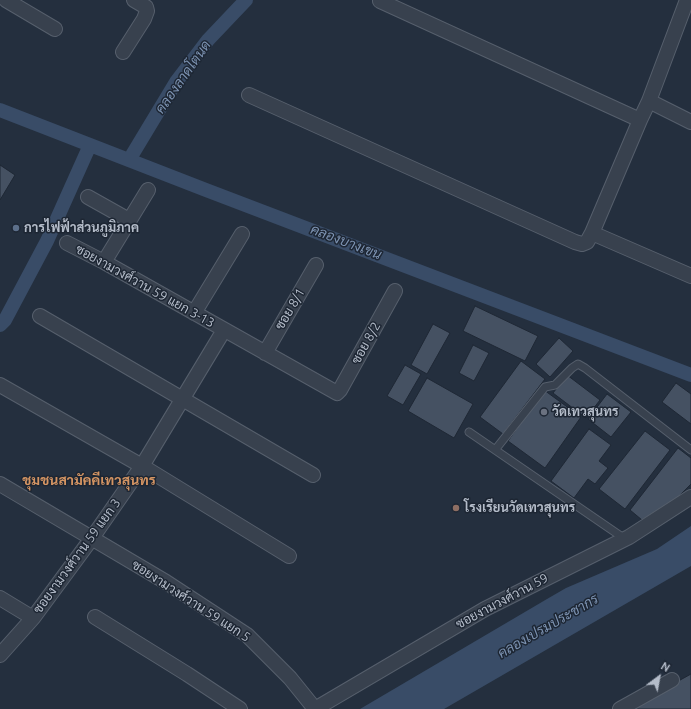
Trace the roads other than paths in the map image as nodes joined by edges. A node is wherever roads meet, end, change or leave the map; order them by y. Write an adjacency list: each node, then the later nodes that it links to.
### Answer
1 (6, 0): 5 (street)
2 (134, 0): 6 (street)
3 (687, 0): 8 (street)
4 (380, 2): 9 (street)
5 (54, 29)
6 (124, 52)
7 (248, 95): 14 (street)
8 (649, 101): 9 (street); 10 (street)
9 (640, 120): 14 (street)
10 (691, 122)
11 (148, 190): 13 (street)
12 (88, 197): 13 (street)
13 (130, 220): 17 (street)
14 (592, 233): 19 (street)
15 (242, 234): 21 (street)
16 (67, 243): 17 (street, ซอยงามวงศ์วาน 59 แยก 3-13)
17 (104, 262): 21 (street, ซอยงามวงศ์วาน 59 แยก 3-13)
18 (316, 265): 24 (street, ซอย 8/1)
19 (691, 276)
20 (395, 291): 26 (street, ซอย 8/2)
21 (194, 313): 23 (street, ซอยงามวงศ์วาน 59 แยก 3-13)
22 (40, 316): 27 (street)
23 (224, 330): 24 (street, ซอยงามวงศ์วาน 59 แยก 3-13); 27 (street, ซอยงามวงศ์วาน 59 แยก 3)
24 (265, 353): 26 (street, ซอยงามวงศ์วาน 59 แยก 3-13)
25 (0, 385): 31 (street)
26 (337, 394)
27 (181, 399): 31 (street, ซอยงามวงศ์วาน 59 แยก 3); 32 (street)
28 (469, 432): 29 (lane)
29 (495, 450): 30 (lane); 36 (lane)
30 (691, 450)
31 (142, 466): 35 (street, ซอยงามวงศ์วาน 59 แยก 3); 37 (street)
32 (313, 475)
33 (0, 484): 35 (street, ซอยงามวงศ์วาน 59 แยก 5)
34 (691, 497): 36 (street, ซอยงามวงศ์วาน 59)
35 (92, 538): 40 (street, ซอยงามวงศ์วาน 59 แยก 3); 44 (street, ซอยงามวงศ์วาน 59 แยก 5)
36 (625, 539): 44 (street, ซอยงามวงศ์วาน 59)
37 (289, 556)
38 (0, 598): 40 (street)
39 (95, 617): 43 (street)
40 (33, 618): 41 (street, ซอยงามวงศ์วาน 59 แยก 3)
41 (0, 655)
42 (672, 680): 45 (street)
43 (240, 709)
44 (315, 709)
45 (620, 709)

